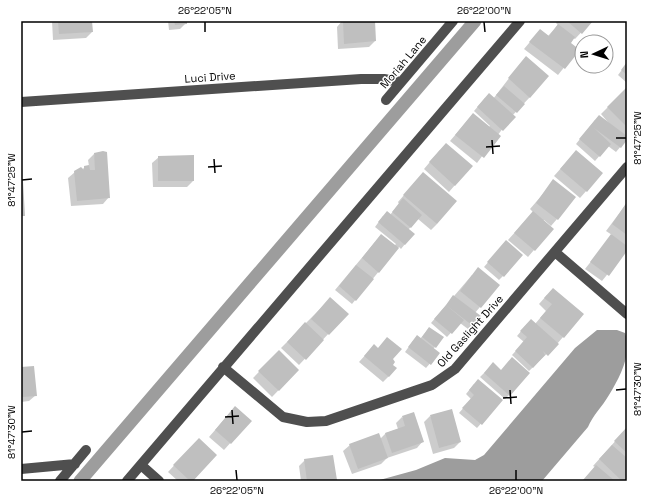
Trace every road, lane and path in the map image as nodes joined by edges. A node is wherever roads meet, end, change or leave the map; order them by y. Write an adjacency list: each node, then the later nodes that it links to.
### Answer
1 (453, 21): 3 (street, Moriah Lane)
2 (520, 21): 9 (street)
3 (400, 82): 4 (street, Moriah Lane); 5 (street, Luci Drive)
4 (386, 100)
5 (21, 102)
6 (627, 167): 7 (street, Old Gaslight Drive)
7 (555, 252): 8 (street); 9 (street, Old Gaslight Drive)
8 (627, 314)
9 (223, 367): 12 (street)
10 (86, 450): 11 (street)
11 (75, 464): 13 (street); 14 (street)
12 (142, 465): 15 (street); 16 (street)
13 (21, 469)
14 (60, 481)
15 (127, 481)
16 (159, 481)

